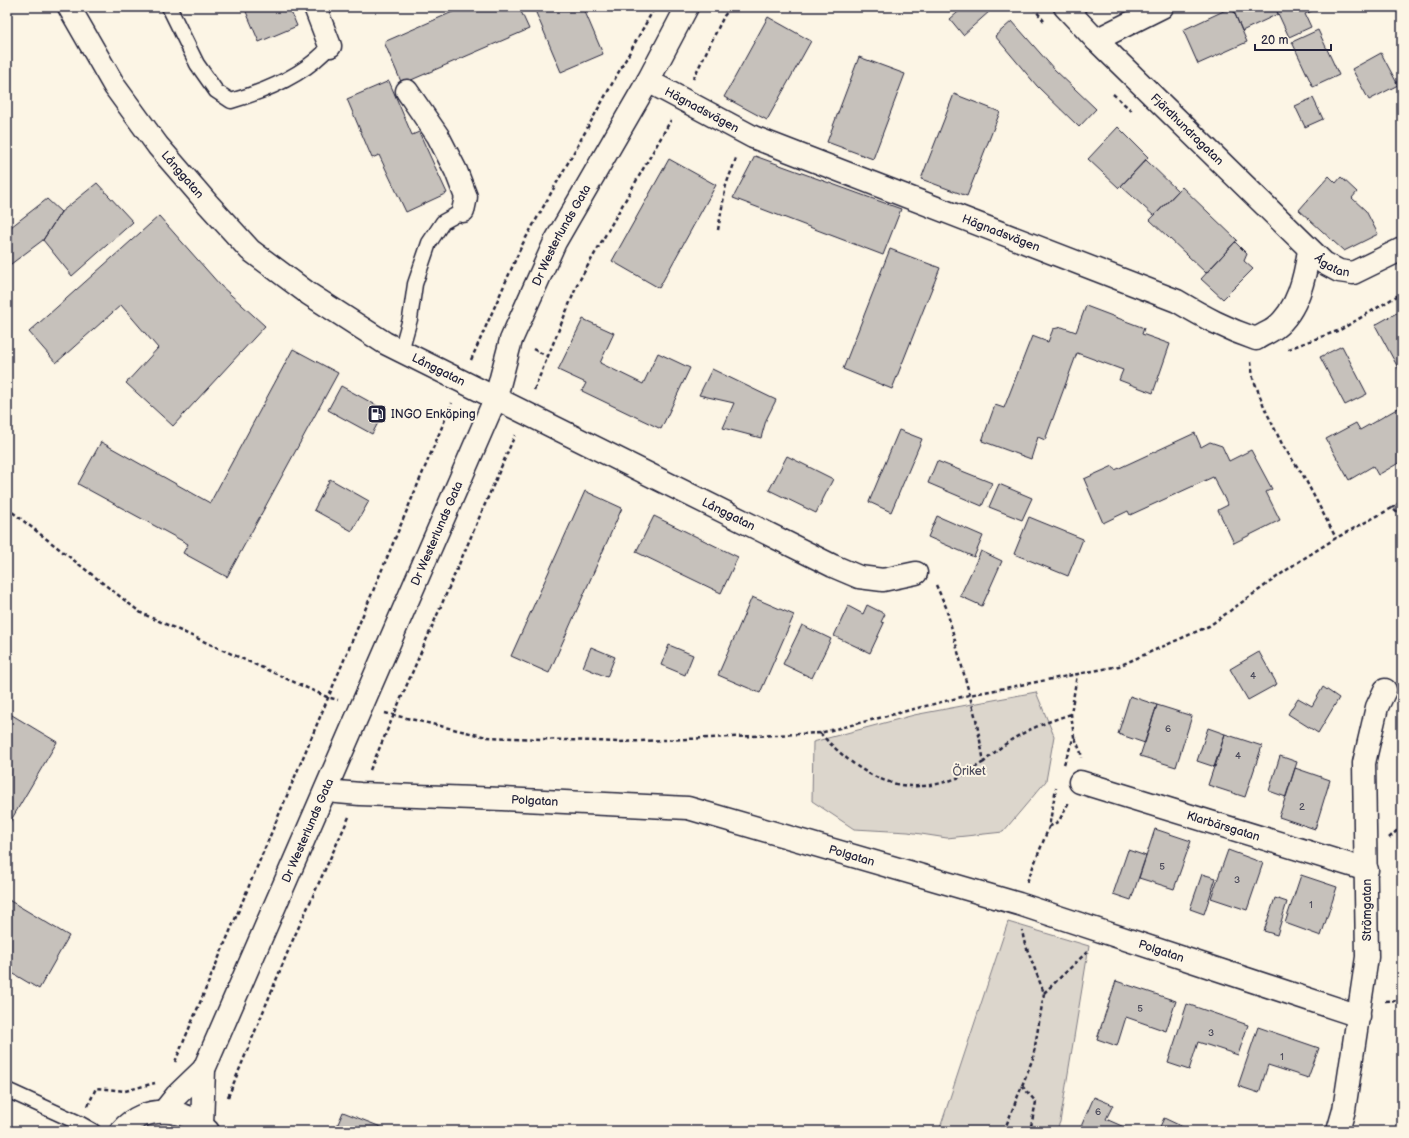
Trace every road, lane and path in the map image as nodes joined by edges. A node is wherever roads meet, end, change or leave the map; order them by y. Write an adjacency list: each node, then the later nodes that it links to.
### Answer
1 (69, 7): 20 (street, Långgatan)
2 (169, 7): 9 (lane)
3 (316, 7): 9 (street)
4 (687, 7): 10 (street, Dr Westerlunds Gata)
5 (731, 7): 12 (path)
6 (1065, 7): 8 (street, Fjärdhundragatan)
7 (1162, 7): 8 (street)
8 (1096, 40): 17 (street, Fjärdhundragatan)
9 (330, 46)
10 (648, 81): 12 (street, Hägnadsvägen); 24 (street, Dr Westerlunds Gata)
11 (407, 91): 14 (street)
12 (683, 99): 13 (street, Hägnadsvägen); 25 (path)
13 (745, 133): 15 (path); 19 (street, Hägnadsvägen)
14 (463, 210): 20 (lane)
15 (718, 230)
16 (1402, 248): 17 (street, Ågatan)
17 (1310, 250): 19 (street)
18 (1402, 293): 21 (path)
19 (1256, 339): 23 (path)
20 (401, 350): 24 (street, Långgatan)
21 (1281, 352)
22 (1259, 361): 23 (path)
23 (1252, 364): 30 (path)
24 (496, 397): 25 (street, Långgatan); 35 (street, Dr Westerlunds Gata)
25 (525, 412): 31 (street, Långgatan); 37 (path)
26 (1402, 502): 28 (path)
27 (7, 508): 34 (path)
28 (1392, 508): 29 (path); 30 (path)
29 (1402, 517)
30 (1336, 538): 33 (path)
31 (916, 573): 33 (path)
32 (1385, 690): 44 (street, Strömgatan)
33 (968, 695): 38 (path); 39 (path)
34 (327, 697): 35 (path); 48 (path)
35 (362, 708): 37 (path); 41 (street, Dr Westerlunds Gata)
36 (1072, 714): 39 (path)
37 (392, 715): 38 (path); 42 (path)
38 (820, 734): 39 (path)
39 (984, 762)
40 (1080, 782): 43 (path); 44 (street, Klarbärsgatan)
41 (326, 791): 42 (street, Polgatan); 49 (street, Dr Westerlunds Gata)
42 (360, 794): 45 (street, Polgatan); 53 (path)
43 (1049, 827)
44 (1367, 870): 47 (street, Strömgatan)
45 (1107, 933): 46 (path); 47 (street, Polgatan)
46 (1044, 994)
47 (1359, 1016): 60 (street, Strömgatan)
48 (174, 1064)
49 (204, 1070): 54 (street, Dr Westerlunds Gata); 56 (street, Dr Westerlunds Gata)
50 (159, 1082): 55 (path)
51 (1022, 1086): 59 (path)
52 (7, 1090): 55 (lane)
53 (228, 1104)
54 (164, 1110): 56 (street, Dr Westerlunds Gata); 58 (street, Dr Westerlunds Gata)
55 (80, 1123): 57 (lane)
56 (205, 1128)
57 (93, 1131)
58 (122, 1131)
59 (1030, 1131)
60 (1338, 1131)

